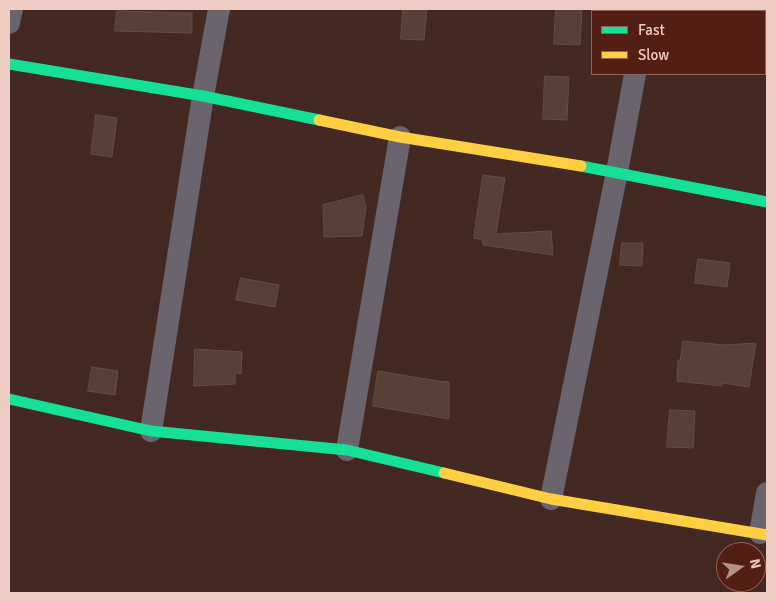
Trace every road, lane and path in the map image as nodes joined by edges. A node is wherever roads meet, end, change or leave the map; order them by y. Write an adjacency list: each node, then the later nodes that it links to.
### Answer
1 (12, 9): 3 (street)
2 (219, 9): 6 (street)
3 (9, 23)
4 (9, 64): 6 (street)
5 (635, 75): 8 (street)
6 (203, 96): 7 (street); 11 (street)
7 (400, 137): 8 (street); 12 (street)
8 (617, 172): 9 (street); 14 (street)
9 (767, 202)
10 (9, 399): 11 (street)
11 (151, 431): 12 (street)
12 (347, 450): 14 (street)
13 (767, 493): 15 (street)
14 (551, 498): 15 (street)
15 (764, 534)

